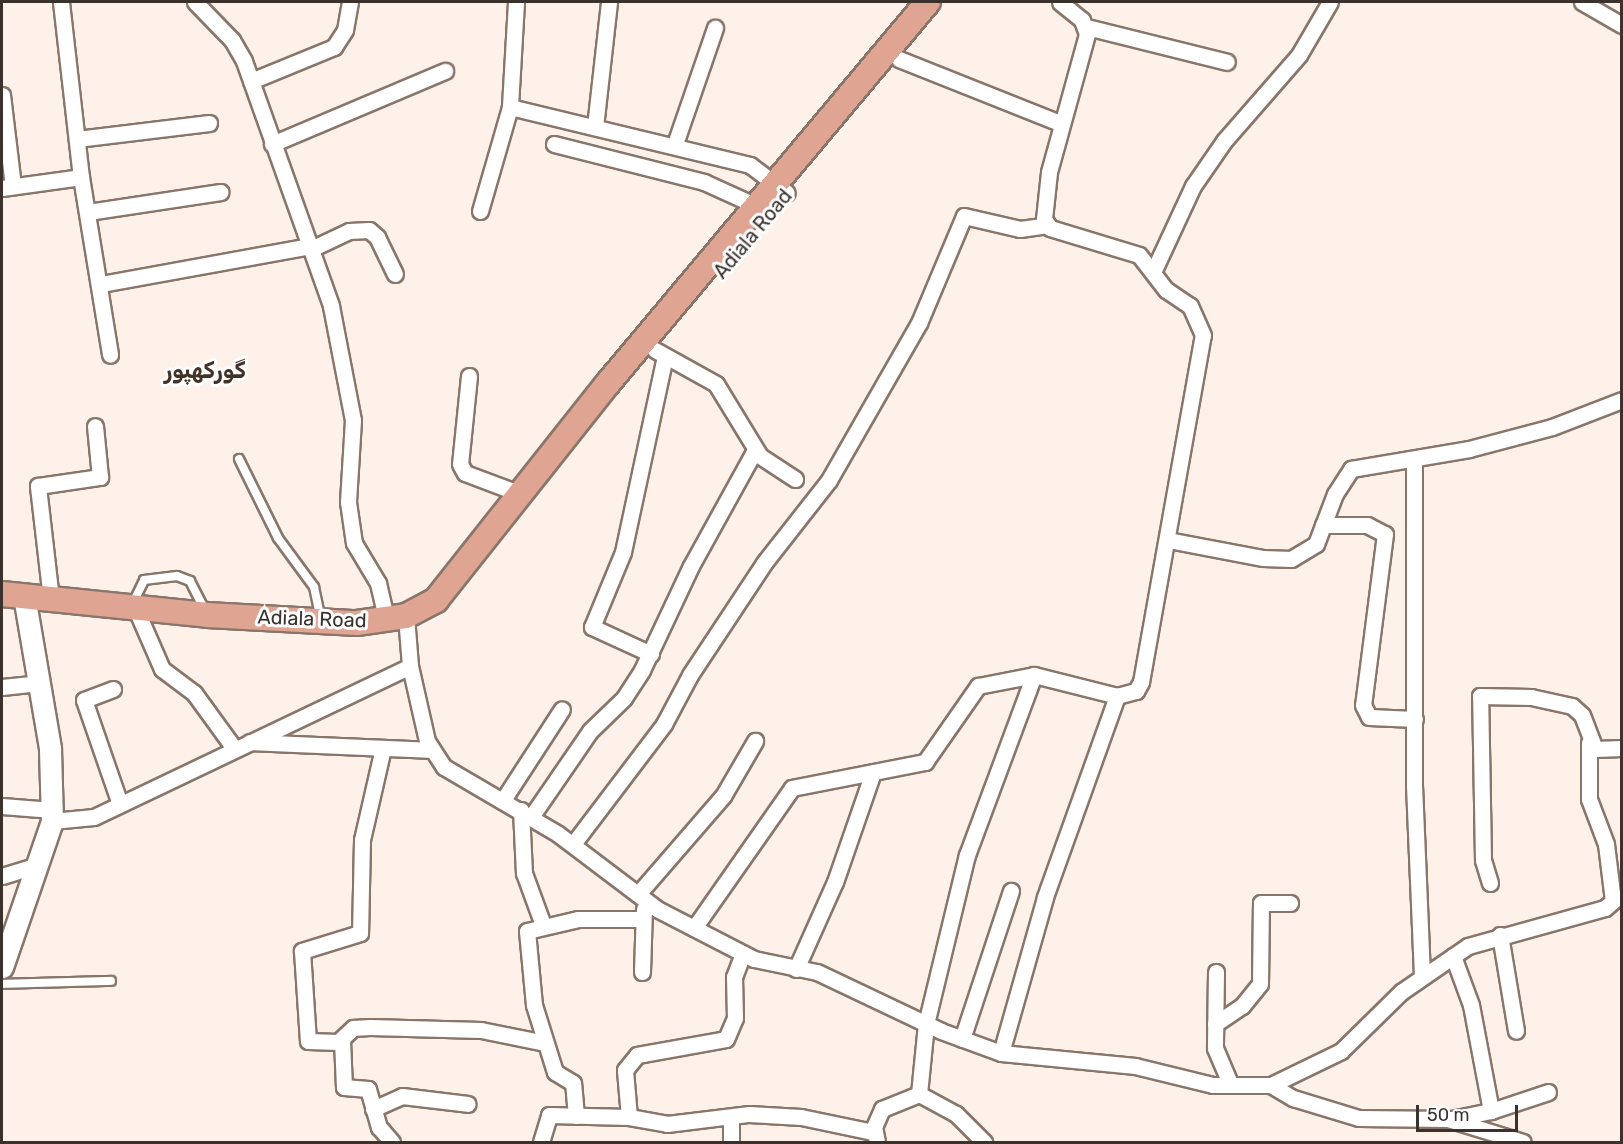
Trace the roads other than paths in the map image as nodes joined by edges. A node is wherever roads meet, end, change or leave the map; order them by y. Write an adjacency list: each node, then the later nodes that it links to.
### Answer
1 (61, 2): 23 (street)
2 (195, 2): 17 (street)
3 (350, 2): 17 (street)
4 (516, 2): 19 (street)
5 (609, 2): 22 (street)
6 (928, 2): 29 (main road, Adiala Road)
7 (947, 2): 14 (main road, Adiala Road)
8 (1060, 2): 12 (street)
9 (1330, 2): 36 (street)
10 (1582, 2): 11 (street)
11 (1622, 25)
12 (1087, 27): 15 (street); 21 (street)
13 (715, 28): 26 (street)
14 (898, 59): 21 (street); 29 (main road, Adiala Road)
15 (1227, 62)
16 (445, 71): 24 (street)
17 (251, 81): 24 (street)
18 (2, 95): 28 (street)
19 (510, 107): 22 (street); 32 (street)
20 (209, 123): 23 (street)
21 (1062, 124): 34 (street)
22 (595, 127): 26 (street)
23 (77, 139): 27 (street)
24 (272, 144): 35 (street)
25 (554, 144): 31 (street)
26 (675, 144): 29 (street)
27 (81, 177): 28 (street); 33 (street)
28 (7, 187)
29 (782, 188): 31 (main road, Adiala Road); 39 (main road, Adiala Road)
30 (220, 192): 33 (street)
31 (757, 206): 45 (main road, Adiala Road)
32 (480, 211)
33 (88, 212): 38 (street)
34 (1048, 225): 36 (street); 79 (street)
35 (310, 248): 37 (street); 38 (street); 56 (street)
36 (1154, 270): 51 (street)
37 (395, 274)
38 (101, 284): 40 (street)
39 (660, 353): 44 (street); 45 (main road, Adiala Road); 58 (street)
40 (110, 355)
41 (469, 376): 49 (street)
42 (1622, 400): 47 (street)
43 (95, 426): 53 (street)
44 (755, 450): 48 (street); 58 (street)
45 (549, 457): 49 (main road, Adiala Road)
46 (239, 459): 57 (lane)
47 (1414, 459): 50 (street); 66 (street)
48 (795, 479)
49 (521, 494): 56 (main road, Adiala Road)
50 (1323, 525): 51 (street); 66 (street)
51 (1168, 540): 64 (street)
52 (13, 595): 53 (main road, Adiala Road); 61 (main road)
53 (51, 599): 54 (main road, Adiala Road)
54 (133, 607): 55 (main road, Adiala Road); 55 (lane); 69 (street)
55 (207, 615): 57 (main road, Adiala Road)
56 (397, 619): 57 (main road, Adiala Road); 59 (street)
57 (321, 621)
58 (651, 654): 77 (street)
59 (410, 666): 69 (street); 72 (street)
60 (1034, 675): 64 (street); 73 (street); 99 (street)
61 (39, 683): 62 (street); 78 (main road)
62 (2, 687)
63 (113, 689): 75 (street)
64 (1117, 696): 105 (street)
65 (562, 709): 74 (street)
66 (1415, 719): 96 (street)
67 (754, 741): 84 (street)
68 (1589, 743): 71 (street); 82 (street); 89 (street)
69 (240, 745): 70 (street); 75 (street)
70 (383, 748): 72 (street); 103 (street)
71 (1622, 748)
72 (432, 750): 74 (street)
73 (873, 772): 88 (street); 93 (street)
74 (503, 800): 77 (street)
75 (120, 804): 78 (street)
76 (2, 806): 78 (street)
77 (526, 814): 79 (street); 87 (street)
78 (52, 816): 80 (main road)
79 (573, 844): 84 (street)
80 (37, 865): 81 (street); 92 (main road)
81 (2, 876)
82 (1490, 883)
83 (1011, 891): 102 (street)
84 (642, 897): 86 (street); 88 (street)
85 (1290, 903): 100 (street)
86 (643, 919): 87 (street); 94 (street)
87 (543, 926): 104 (street)
88 (694, 928): 90 (street)
89 (1500, 935): 91 (street); 101 (street)
90 (743, 954): 93 (street); 114 (street)
91 (1453, 956): 96 (street); 112 (street)
92 (2, 967)
93 (796, 969): 99 (street)
94 (642, 972)
95 (1216, 972): 100 (street)
96 (1422, 977): 107 (street)
97 (111, 981): 98 (lane)
98 (2, 984)
99 (926, 1024): 102 (street); 109 (street)
100 (1215, 1024): 106 (street)
101 (1516, 1031)
102 (962, 1039): 105 (street)
103 (342, 1040): 104 (street); 111 (street)
104 (545, 1043): 113 (street)
105 (1001, 1053): 106 (street)
106 (1230, 1084): 107 (street)
107 (1271, 1085): 116 (street)
108 (1548, 1092): 112 (street)
109 (919, 1094): 117 (street); 121 (street)
110 (468, 1104): 111 (street)
111 (373, 1108): 118 (street)
112 (1491, 1112): 116 (street)
113 (576, 1116): 114 (street); 119 (street)
114 (629, 1117): 115 (street)
115 (731, 1118): 117 (street); 120 (street)
116 (1448, 1119): 122 (street)
117 (875, 1137)
118 (392, 1143)
119 (541, 1143)
120 (731, 1143)
121 (984, 1143)
122 (1523, 1143)

